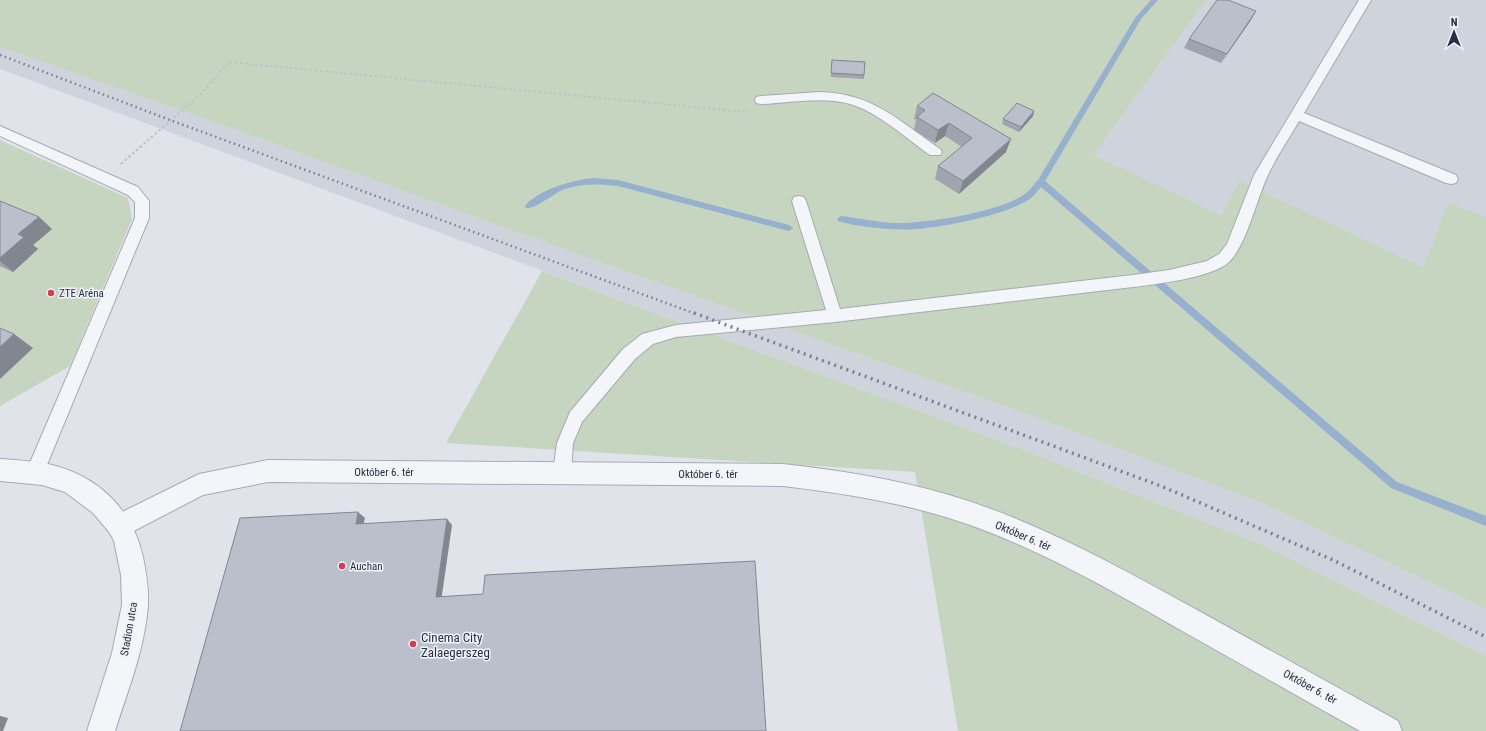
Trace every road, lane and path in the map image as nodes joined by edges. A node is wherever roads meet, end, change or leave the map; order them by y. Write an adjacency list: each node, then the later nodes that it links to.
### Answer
1 (1365, 0): 4 (lane)
2 (761, 100): 6 (lane)
3 (749, 112): 7 (path)
4 (1296, 115): 8 (lane); 10 (lane)
5 (0, 131): 7 (lane)
6 (935, 152)
7 (104, 178): 12 (lane)
8 (1451, 179)
9 (799, 201): 10 (lane)
10 (835, 316): 13 (lane)
11 (0, 470): 12 (street)
12 (35, 472): 14 (street)
13 (562, 473): 14 (street, Október 6. tér); 16 (street, Október 6. tér)
14 (119, 526): 15 (street, Stadion utca)
15 (101, 731)
16 (1388, 731)

